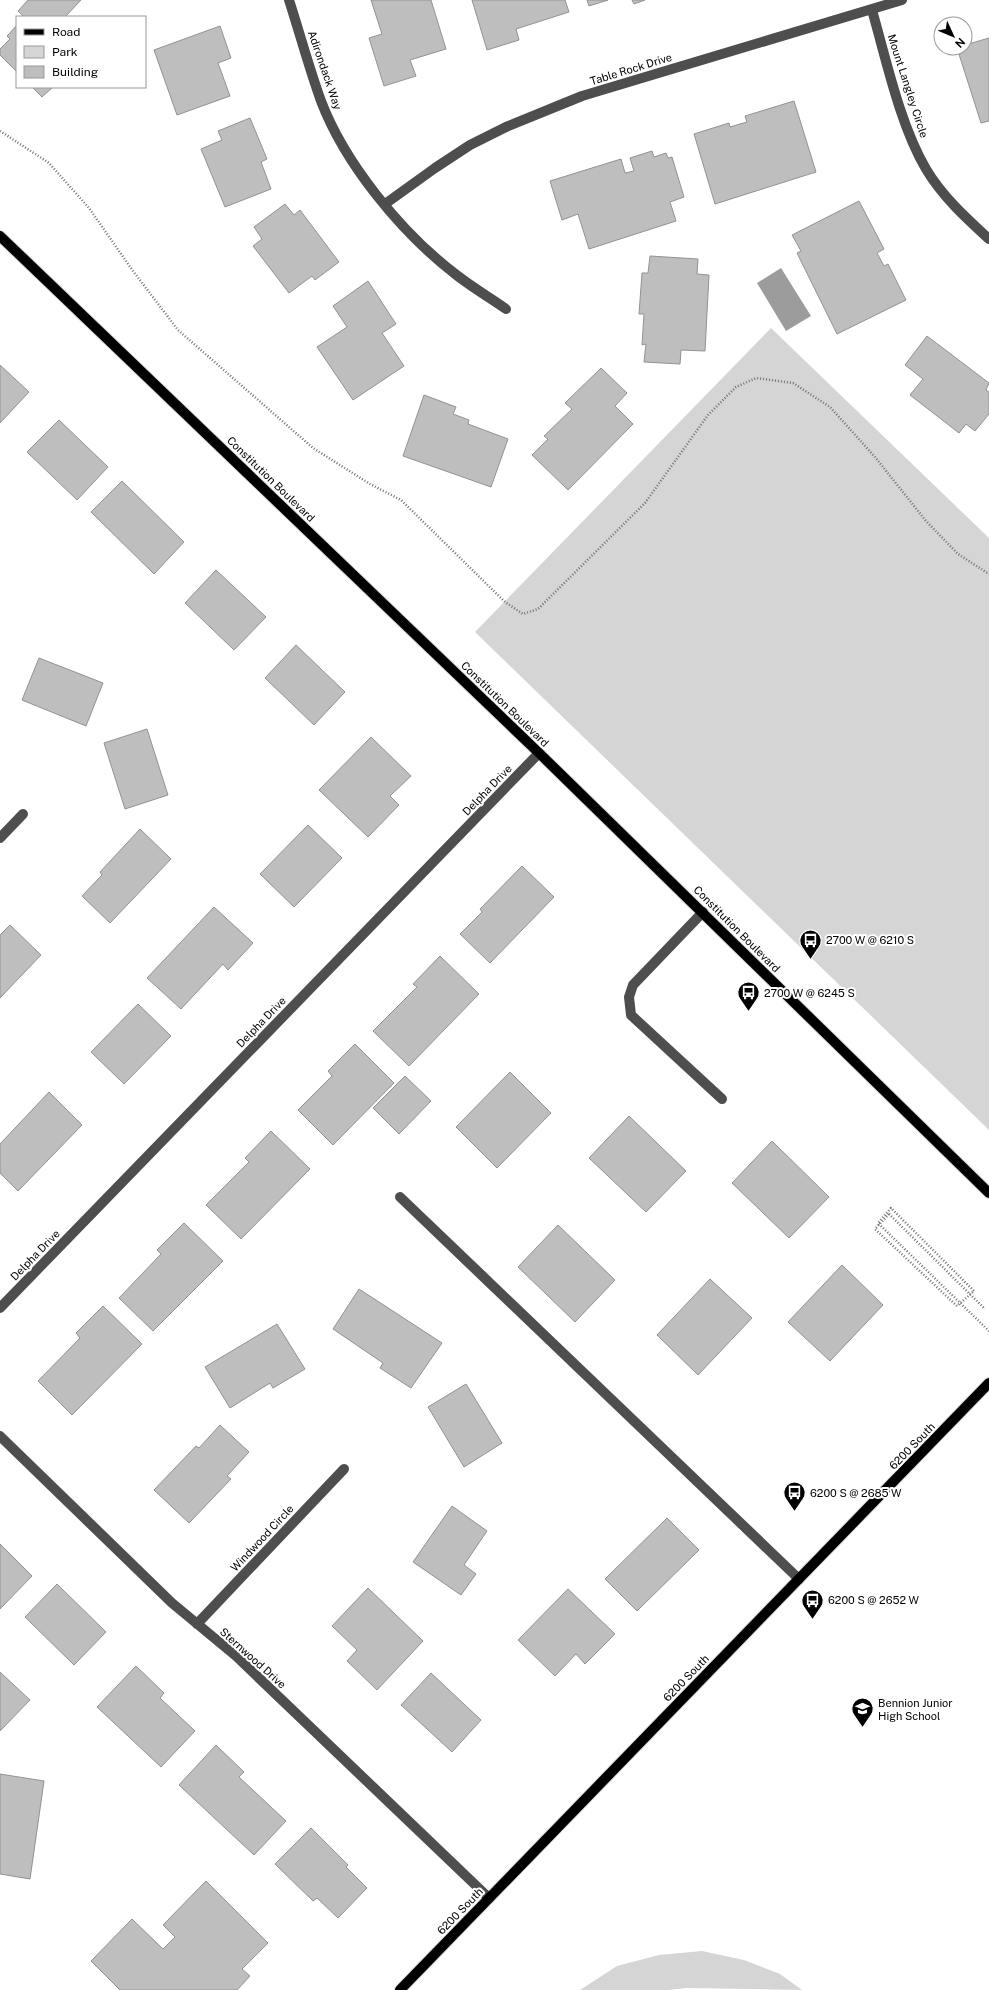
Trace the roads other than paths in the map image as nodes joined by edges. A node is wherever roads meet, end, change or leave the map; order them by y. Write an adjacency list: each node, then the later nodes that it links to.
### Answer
1 (289, 0): 4 (street, Adirondack Way)
2 (902, 0): 3 (street, Table Rock Drive)
3 (872, 10): 4 (street, Table Rock Drive); 6 (street, Mount Langley Circle)
4 (385, 204): 7 (street, Adirondack Way)
5 (0, 236): 8 (main road, Constitution Boulevard)
6 (989, 239)
7 (506, 309)
8 (539, 753): 11 (main road, Constitution Boulevard); 15 (street, Delpha Drive)
9 (23, 814): 10 (street)
10 (0, 838)
11 (703, 912): 12 (street); 13 (main road, Constitution Boulevard)
12 (722, 1099)
13 (989, 1193)
14 (400, 1197): 19 (street)
15 (0, 1308)
16 (989, 1383): 19 (main road, 6200 South)
17 (0, 1436): 20 (street, Sternwood Drive)
18 (344, 1469): 20 (street, Windwood Circle)
19 (799, 1579): 21 (main road, 6200 South)
20 (197, 1624): 21 (street, Sternwood Drive)
21 (489, 1898): 22 (main road, 6200 South)
22 (400, 1990)

